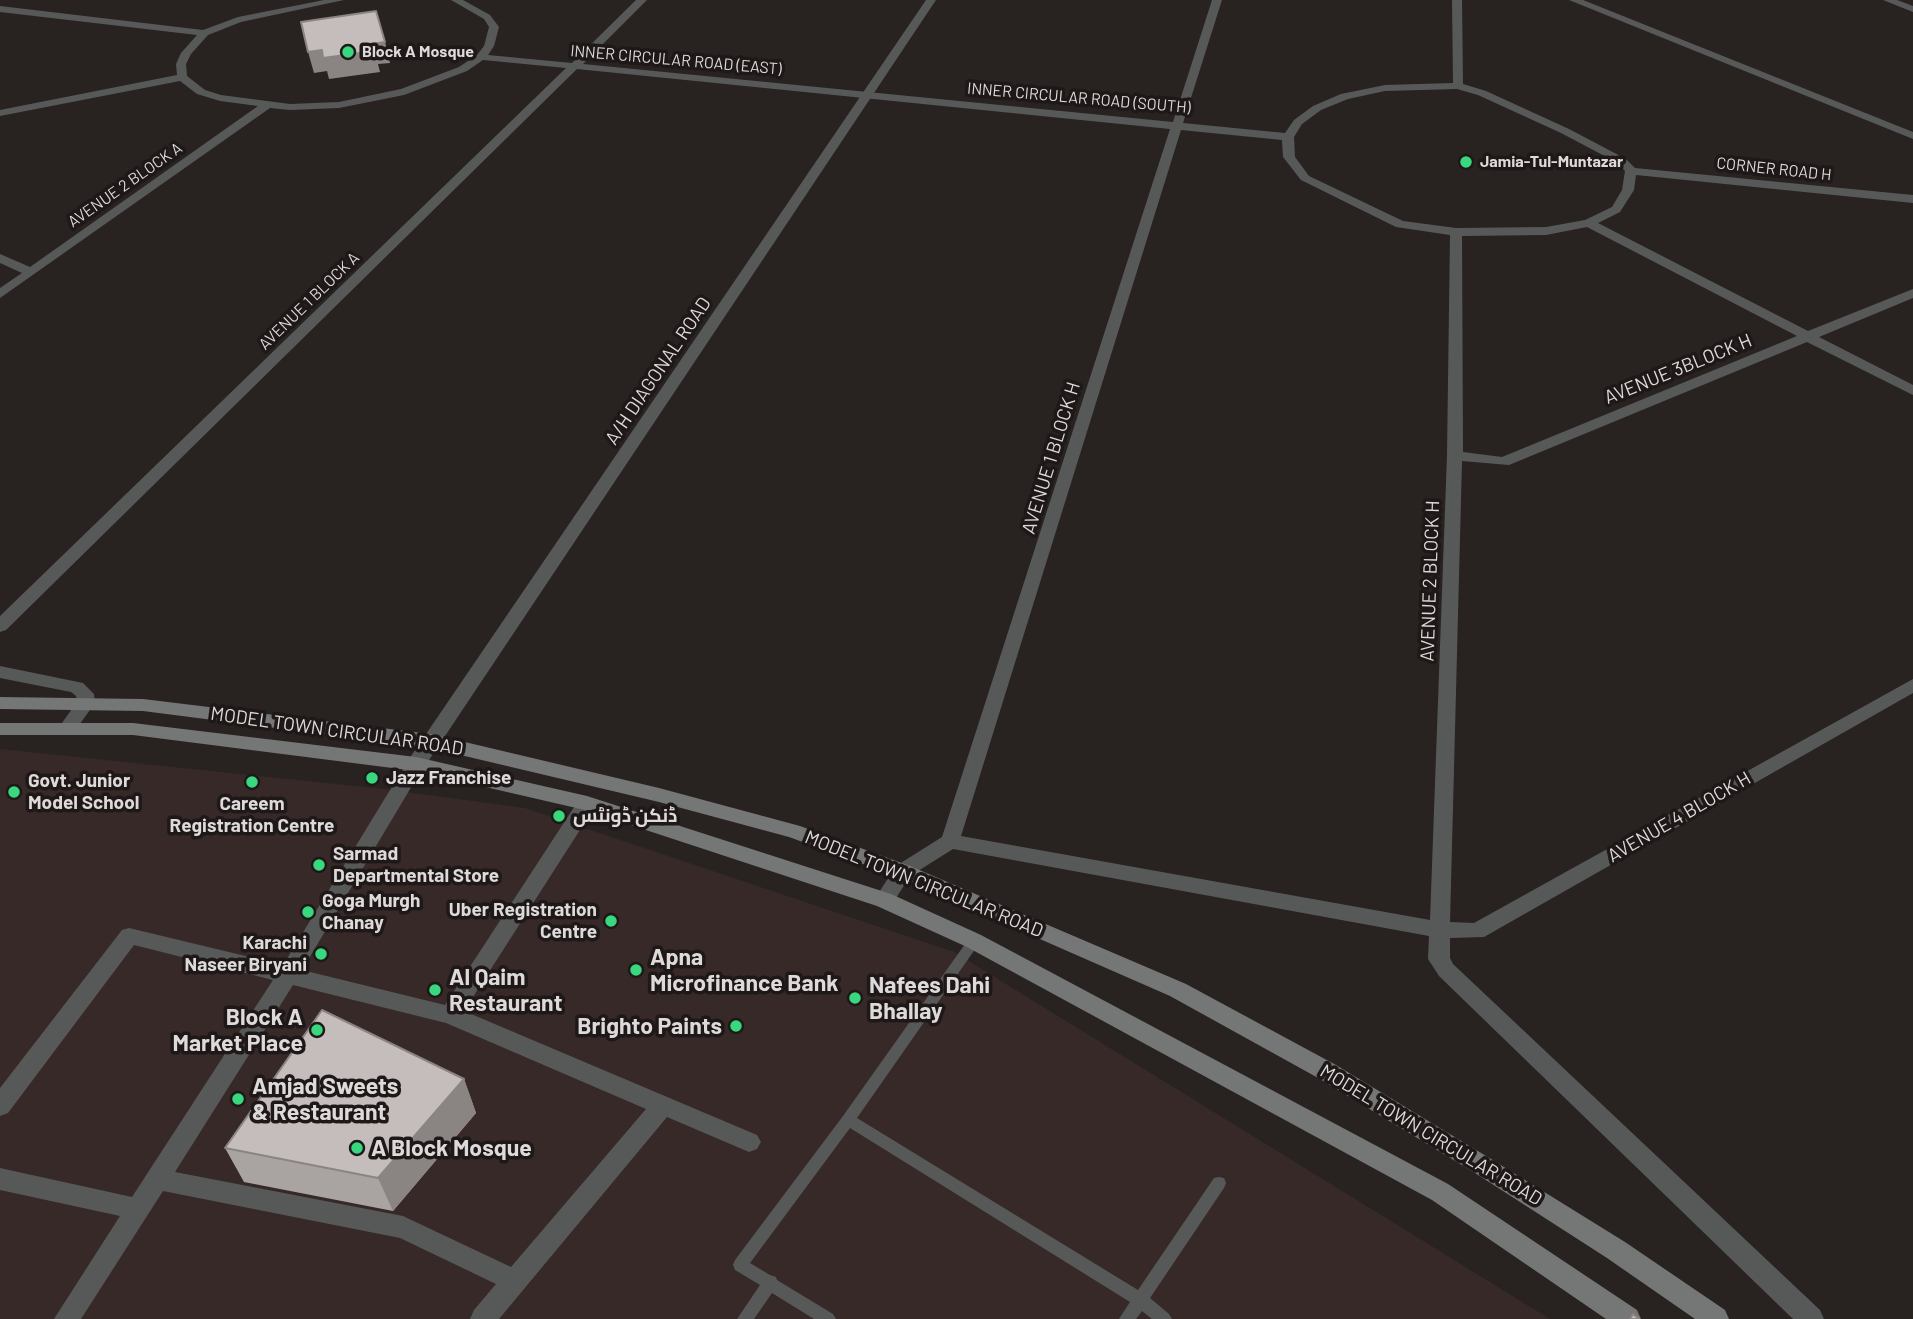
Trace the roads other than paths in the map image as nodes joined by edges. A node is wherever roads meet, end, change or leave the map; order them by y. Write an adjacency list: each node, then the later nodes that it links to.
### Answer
1 (339, 0): 11 (street)
2 (456, 0): 12 (street)
3 (642, 0): 13 (street, AVENUE 1 BLOCK A)
4 (931, 0): 16 (street, A/H DIAGONAL ROAD)
5 (1217, 0): 19 (street, AVENUE 1 BLOCK H)
6 (1457, 0): 15 (street)
7 (1574, 0): 20 (street)
8 (1888, 0): 10 (street)
9 (0, 9): 11 (street)
10 (1913, 9)
11 (204, 33): 14 (street)
12 (481, 57): 13 (street, INNER CIRCULAR ROAD (EAST)); 17 (street)
13 (574, 67): 16 (street, INNER CIRCULAR ROAD (EAST)); 33 (street, AVENUE 1 BLOCK A)
14 (182, 78): 17 (street); 18 (street)
15 (1458, 86): 21 (street); 22 (street)
16 (868, 95): 19 (street, INNER CIRCULAR ROAD (SOUTH)); 40 (street, A/H DIAGONAL ROAD)
17 (268, 104): 27 (street, AVENUE 2 BLOCK A)
18 (0, 113)
19 (1176, 124): 21 (street, INNER CIRCULAR ROAD (SOUTH)); 43 (street, AVENUE 1 BLOCK H)
20 (1913, 136)
21 (1288, 137): 25 (street)
22 (1631, 171): 23 (street, CORNER ROAD H); 24 (street)
23 (1913, 199)
24 (1589, 223): 25 (street); 30 (street)
25 (1456, 232): 32 (street, AVENUE 2 BLOCK H)
26 (0, 258): 27 (street)
27 (29, 271): 29 (street, AVENUE 2 BLOCK A)
28 (1913, 293): 30 (street, AVENUE 3BLOCK H)
29 (0, 294)
30 (1809, 336): 31 (street); 32 (street, AVENUE 3BLOCK H)
31 (1913, 391)
32 (1455, 455): 46 (street, AVENUE 2 BLOCK H)
33 (0, 626)
34 (0, 672): 37 (street)
35 (1913, 685): 46 (street, AVENUE 4 BLOCK H)
36 (0, 703): 37 (main road, MODEL TOWN CIRCULAR ROAD)
37 (86, 703): 38 (street); 40 (main road, MODEL TOWN CIRCULAR ROAD)
38 (68, 727): 39 (main road, MODEL TOWN CIRCULAR ROAD); 41 (main road, MODEL TOWN CIRCULAR ROAD)
39 (0, 729)
40 (431, 741): 41 (street, A/H DIAGONAL ROAD); 44 (main road, MODEL TOWN CIRCULAR ROAD)
41 (416, 764): 42 (main road, MODEL TOWN CIRCULAR ROAD); 48 (street, A/H DIAGONAL ROAD)
42 (587, 803): 45 (main road, MODEL TOWN CIRCULAR ROAD); 49 (street)
43 (950, 841): 44 (street); 46 (street, AVENUE 4 BLOCK H)
44 (903, 871): 45 (street); 68 (main road, MODEL TOWN CIRCULAR ROAD)
45 (884, 900): 47 (main road, MODEL TOWN CIRCULAR ROAD)
46 (1441, 930): 69 (street, AVENUE 2 BLOCK H)
47 (974, 941): 52 (lane); 67 (main road, MODEL TOWN CIRCULAR ROAD)
48 (287, 977): 49 (street); 51 (street); 55 (street, A/H DIAGONAL ROAD)
49 (450, 1015): 50 (street)
50 (663, 1105): 53 (street); 58 (street)
51 (0, 1106)
52 (848, 1120): 59 (lane); 60 (lane)
53 (749, 1142)
54 (0, 1178): 57 (street)
55 (156, 1179): 57 (street, A/H DIAGONAL ROAD); 58 (street)
56 (1219, 1183): 60 (lane)
57 (138, 1209): 61 (street, A/H DIAGONAL ROAD)
58 (515, 1281): 62 (street)
59 (771, 1282): 63 (lane); 64 (lane)
60 (1140, 1300): 65 (lane); 66 (lane)
61 (67, 1319)
62 (483, 1319)
63 (745, 1319)
64 (828, 1319)
65 (1127, 1319)
66 (1164, 1319)
67 (1628, 1319)
68 (1716, 1319)
69 (1811, 1319)

